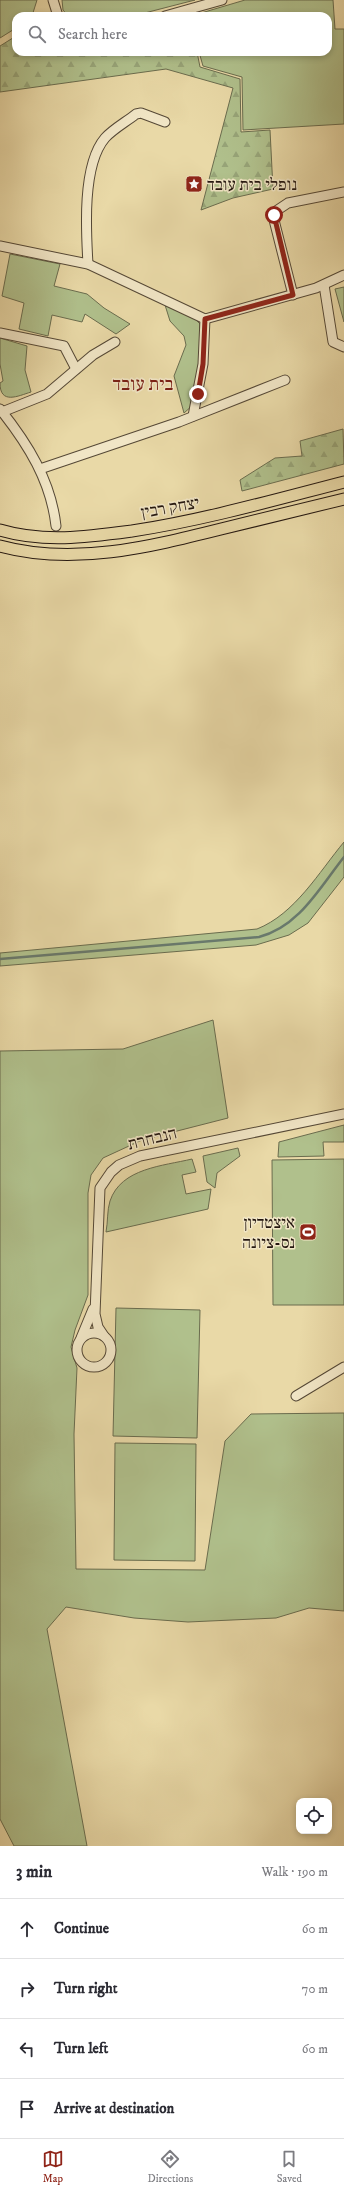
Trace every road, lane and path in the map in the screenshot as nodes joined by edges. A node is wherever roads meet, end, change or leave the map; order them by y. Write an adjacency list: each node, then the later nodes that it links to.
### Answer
1 (53, 0): 3 (street)
2 (222, 0): 4 (street)
3 (57, 12)
4 (179, 12)
5 (165, 122): 8 (street)
6 (344, 192): 11 (street)
7 (0, 246): 8 (street)
8 (88, 264): 12 (street)
9 (344, 276): 10 (street)
10 (324, 285): 11 (street); 15 (street)
11 (293, 295): 12 (street)
12 (205, 319): 19 (street)
13 (0, 333): 16 (street)
14 (115, 342): 16 (street)
15 (344, 347)
16 (76, 369): 18 (street)
17 (285, 380): 19 (street)
18 (1, 410): 20 (street)
19 (193, 416): 20 (street)
20 (40, 469): 23 (street)
21 (344, 482): 24 (main road, יצחק רבין)
22 (344, 499): 25 (main road, יצחק רבין)
23 (56, 526)
24 (0, 530)
25 (0, 546)
26 (344, 1110): 28 (street, הנבחרת)
27 (344, 1114): 28 (street, הנבחרת)
28 (315, 1119): 29 (street, הנבחרת)
29 (94, 1306): 30 (street, הנבחרת); 31 (street, הנבחרת)
30 (104, 1336): 31 (street); 31 (street)
31 (79, 1341)
32 (344, 1367): 33 (street)
33 (296, 1396)

